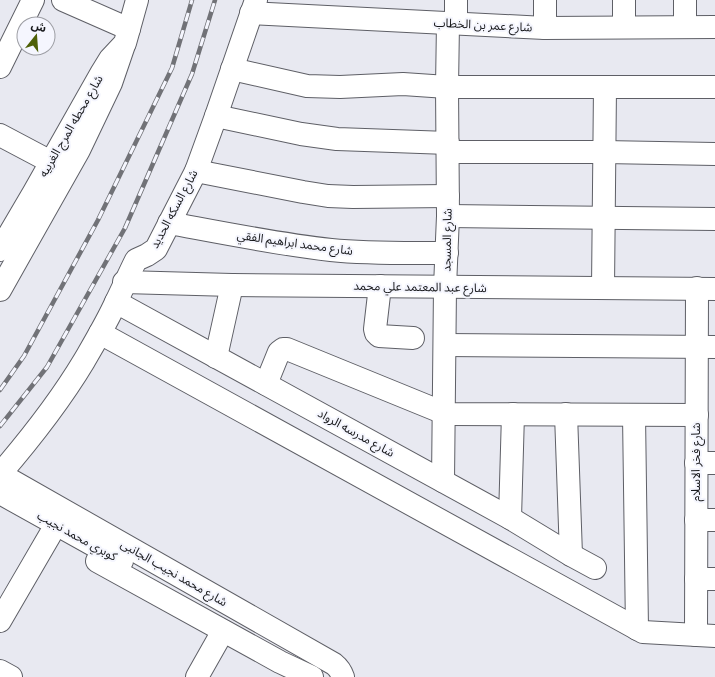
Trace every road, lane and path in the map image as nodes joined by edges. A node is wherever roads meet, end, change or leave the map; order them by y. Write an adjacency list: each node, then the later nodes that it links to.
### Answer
1 (33, 0): 15 (street)
2 (63, 0): 14 (street)
3 (137, 0): 14 (street, شارع محطه المرج الغربيه)
4 (456, 0): 9 (street, شارع المسجد)
5 (545, 0): 13 (street)
6 (624, 0): 10 (street)
7 (685, 0): 11 (street)
8 (254, 6): 9 (street, شارع عمر بن الخطاب); 16 (street, شارع السكه الحديد)
9 (452, 23): 13 (street, شارع عمر بن الخطاب); 17 (street, شارع المسجد)
10 (624, 27): 11 (street, شارع عمر بن الخطاب); 13 (street, شارع عمر بن الخطاب)
11 (685, 27): 12 (street, شارع عمر بن الخطاب)
12 (715, 27)
13 (545, 28)
14 (127, 36): 25 (street, شارع محطه المرج الغربيه); 38 (street)
15 (0, 68)
16 (232, 69): 17 (street); 20 (street, شارع السكه الحديد)
17 (447, 87): 18 (street); 22 (street, شارع المسجد)
18 (604, 87): 19 (street); 23 (street)
19 (715, 87)
20 (216, 116): 22 (street); 26 (street, شارع السكه الحديد)
21 (0, 135): 25 (street)
22 (448, 147): 23 (street); 27 (street, شارع المسجد)
23 (604, 152): 24 (street); 28 (street)
24 (715, 154)
25 (51, 162): 31 (street, شارع محطه المرج الغربيه)
26 (196, 172): 27 (street); 30 (street, شارع السكه الحديد)
27 (448, 206): 28 (street); 32 (street, شارع المسجد)
28 (603, 218): 29 (street); 36 (street)
29 (715, 219)
30 (169, 223): 32 (street, شارع محمد ابراهيم الفقي); 39 (street, شارع السكه الحديد)
31 (3, 239)
32 (447, 253): 35 (street, شارع المسجد)
33 (232, 285): 34 (street, شارع عبد المعتمد علي محمد); 39 (street, شارع عبد المعتمد علي محمد); 44 (street)
34 (380, 286): 35 (street, شارع عبد المعتمد علي محمد); 41 (street)
35 (446, 287): 36 (street, شارع عبد المعتمد علي محمد); 42 (street, شارع المسجد)
36 (603, 288): 37 (street, شارع عبد المعتمد علي محمد)
37 (706, 289): 43 (street, شارع فخر الاسلام)
38 (0, 290)
39 (120, 292): 40 (street, شارع السكه الحديد); 44 (street, شارع مدرسه الرواد)
40 (100, 333): 52 (street, شارع السكه الحديد); 63 (street)
41 (413, 338)
42 (445, 345): 43 (street); 47 (street, شارع المسجد)
43 (706, 346): 46 (street, شارع فخر الاسلام)
44 (216, 356): 45 (street, شارع مدرسه الرواد)
45 (266, 384): 47 (street); 53 (street, شارع مدرسه الرواد)
46 (703, 407): 50 (street); 51 (street, شارع فخر الاسلام)
47 (444, 413): 48 (street); 53 (street, شارع المسجد)
48 (513, 414): 49 (street); 56 (street)
49 (566, 414): 50 (street); 59 (street)
50 (634, 415): 63 (street)
51 (706, 463): 57 (street, شارع فخر الاسلام)
52 (0, 474): 68 (street, شارع محمد نجيب الجانبى)
53 (443, 481): 56 (street, شارع مدرسه الرواد)
54 (0, 494): 68 (street, كوبري محمد نجيب)
55 (0, 508): 58 (street)
56 (510, 518): 59 (street, شارع مدرسه الرواد)
57 (706, 520): 61 (street, شارع فخر الاسلام)
58 (50, 535): 62 (street); 64 (street)
59 (571, 555): 60 (street, شارع مدرسه الرواد)
60 (595, 568)
61 (705, 579): 65 (street, شارع فخر الاسلام)
62 (0, 621)
63 (637, 629): 65 (street)
64 (223, 631): 66 (street); 70 (street)
65 (706, 636)
66 (276, 669): 68 (street)
67 (0, 671): 69 (street)
68 (328, 676)
69 (11, 677)
70 (197, 677)

